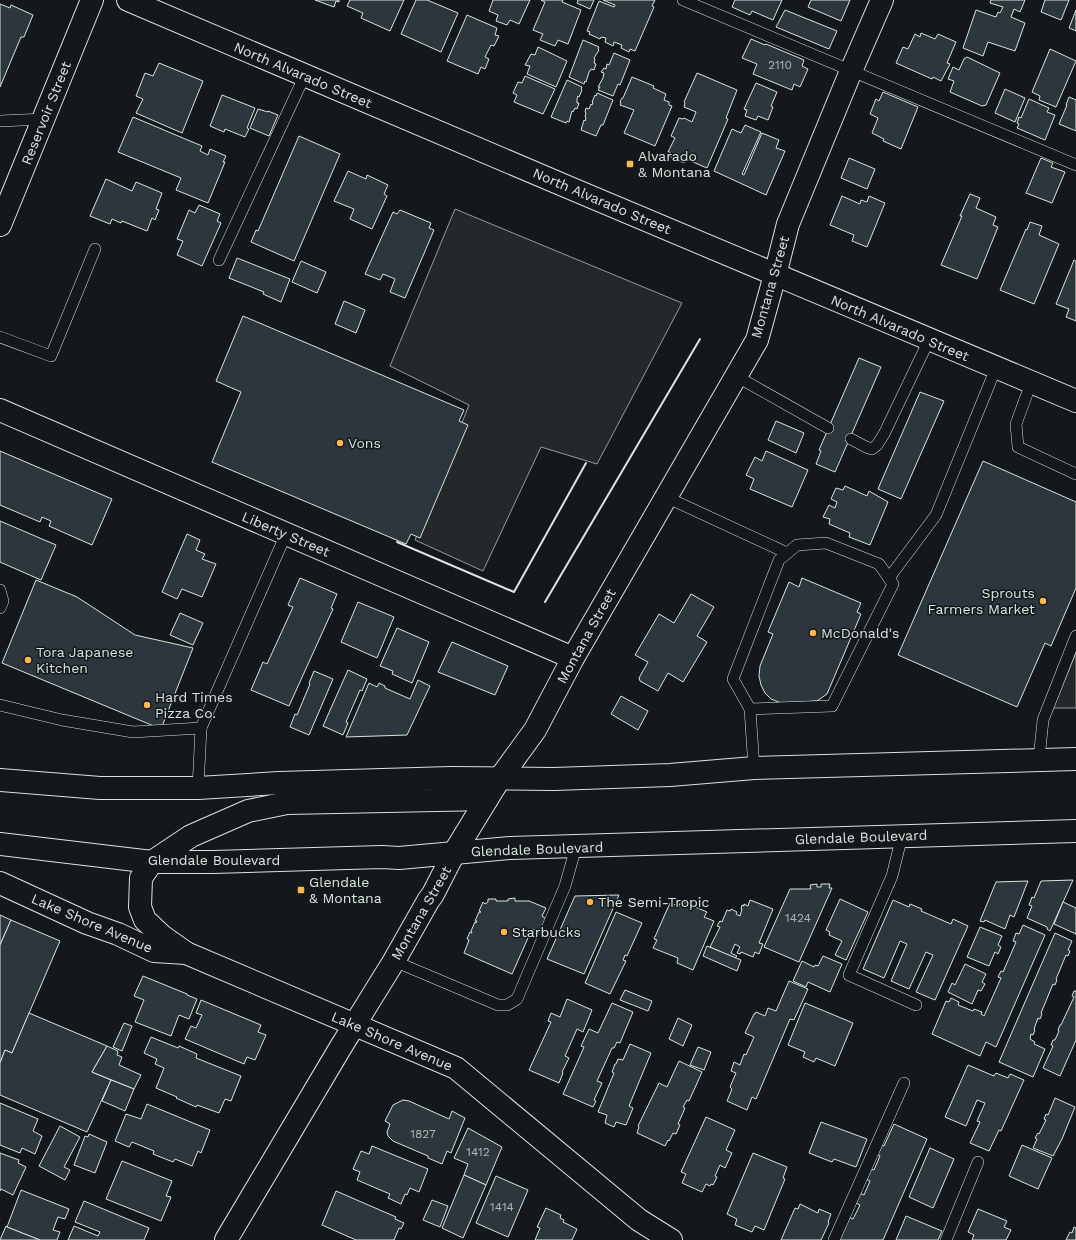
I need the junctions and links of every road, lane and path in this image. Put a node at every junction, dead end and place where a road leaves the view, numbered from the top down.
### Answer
1 (92, 0) edge
2 (128, 0) edge
3 (683, 0) edge
4 (882, 0) edge
5 (851, 71) junction
6 (305, 75) junction
7 (44, 118) junction
8 (0, 121) edge
9 (1076, 165) edge
10 (0, 225) edge
11 (95, 249) dead end
12 (220, 260) dead end
13 (776, 275) junction
14 (0, 337) edge
15 (929, 340) junction
16 (996, 368) junction
17 (736, 376) junction
18 (1031, 382) junction
19 (1076, 401) edge
20 (0, 410) edge
21 (828, 428) dead end
22 (851, 439) dead end
23 (1076, 474) edge
24 (666, 497) junction
25 (286, 534) junction
26 (787, 554) junction
27 (889, 578) junction
28 (0, 590) edge
29 (0, 608) edge
30 (1076, 636) edge
31 (572, 658) junction
32 (0, 705) edge
33 (750, 709) junction
34 (201, 728) junction
35 (1039, 759) junction
36 (1076, 759) edge
37 (754, 768) junction
38 (500, 778) junction
39 (0, 780) edge
40 (198, 788) junction
41 (487, 799) junction
42 (1076, 831) edge
43 (902, 836) junction
44 (0, 844) edge
45 (576, 847) junction
46 (454, 853) junction
47 (152, 862) junction
48 (0, 883) edge
49 (186, 953) junction
50 (394, 961) junction
51 (916, 1005) dead end
52 (354, 1025) junction
53 (904, 1083) dead end
54 (978, 1162) dead end
55 (226, 1240) edge
56 (671, 1240) edge
57 (834, 1240) edge
58 (946, 1240) edge

1 - 7 main road, Reservoir Street
2 - 6 main road, North Alvarado Street
3 - 5 lane
4 - 5 main road, Montana Street
5 - 9 lane
5 - 13 main road, Montana Street
6 - 12 lane
6 - 13 main road, North Alvarado Street
7 - 8 lane
7 - 10 main road, Reservoir Street
11 - 14 lane
13 - 15 main road, North Alvarado Street
13 - 17 main road, Montana Street
15 - 16 main road, North Alvarado Street
15 - 22 lane
16 - 18 main road, North Alvarado Street
16 - 27 lane
17 - 21 lane
17 - 24 main road, Montana Street
18 - 19 main road, North Alvarado Street
18 - 23 lane
20 - 25 main road, Liberty Street
24 - 26 lane
24 - 31 main road, Montana Street
25 - 31 main road, Liberty Street
25 - 34 lane
26 - 27 lane
26 - 33 lane
27 - 33 lane
28 - 29 lane
30 - 35 lane
31 - 38 main road, Montana Street
32 - 34 lane
33 - 37 lane
34 - 40 lane
35 - 36 main road
35 - 37 main road
37 - 38 main road
38 - 40 main road
38 - 41 main road, Montana Street
39 - 40 main road
41 - 46 main road, Montana Street
41 - 47 main road
42 - 43 main road, Glendale Boulevard
43 - 45 main road, Glendale Boulevard
43 - 51 lane
44 - 47 main road, Glendale Boulevard
45 - 46 main road, Glendale Boulevard
45 - 50 lane
46 - 47 main road, Glendale Boulevard
46 - 50 main road, Montana Street
47 - 49 main road, Lake Shore Avenue
48 - 49 main road, Lake Shore Avenue
49 - 52 main road, Lake Shore Avenue
50 - 52 main road, Montana Street
52 - 55 main road, Montana Street
52 - 56 main road, Lake Shore Avenue
53 - 57 lane
54 - 58 lane

